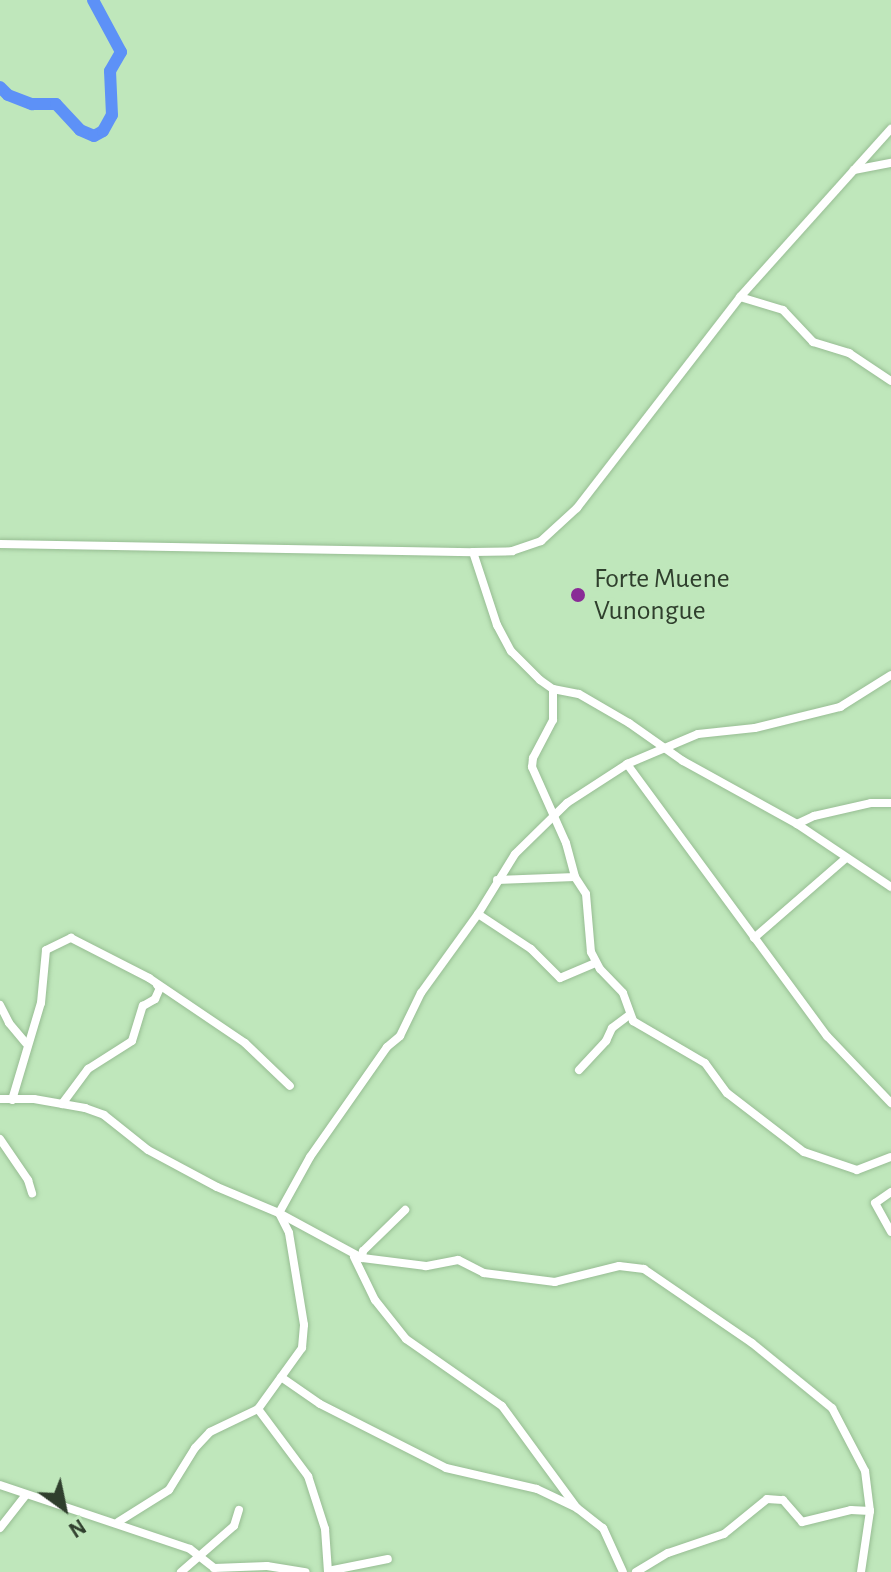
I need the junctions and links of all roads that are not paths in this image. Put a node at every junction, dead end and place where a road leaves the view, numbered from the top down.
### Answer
1 (891, 129) edge
2 (891, 163) edge
3 (853, 170) junction
4 (740, 297) junction
5 (891, 381) edge
6 (0, 544) edge
7 (473, 552) junction
8 (891, 675) edge
9 (553, 689) junction
10 (668, 749) junction
11 (627, 764) junction
12 (891, 803) edge
13 (554, 815) junction
14 (797, 824) junction
15 (846, 858) junction
16 (575, 877) junction
17 (497, 880) junction
18 (891, 887) edge
19 (478, 914) junction
20 (754, 938) junction
21 (596, 963) junction
22 (157, 985) junction
23 (0, 1005) edge
24 (629, 1015) junction
25 (26, 1043) junction
26 (579, 1070) dead end
27 (290, 1086) dead end
28 (4, 1101) edge
29 (891, 1103) edge
30 (62, 1104) junction
31 (0, 1139) edge
32 (891, 1157) edge
33 (891, 1192) edge
34 (32, 1193) dead end
35 (405, 1210) dead end
36 (279, 1213) junction
37 (891, 1232) edge
38 (358, 1258) junction
39 (281, 1377) junction
40 (258, 1409) junction
41 (0, 1485) edge
42 (25, 1496) junction
43 (577, 1508) junction
44 (239, 1510) dead end
45 (870, 1511) junction
46 (118, 1522) junction
47 (0, 1528) edge
48 (198, 1554) junction
49 (388, 1559) dead end
50 (181, 1572) edge
51 (306, 1572) edge
52 (328, 1572) edge
53 (623, 1572) edge
54 (636, 1572) edge
55 (861, 1572) edge

1 - 3 street
2 - 3 street
3 - 4 street
4 - 5 street
4 - 7 street
6 - 7 street
7 - 9 street
8 - 10 street
9 - 10 street
9 - 13 street
10 - 11 street
10 - 14 street
11 - 13 street
11 - 20 street
12 - 14 street
13 - 16 street
13 - 17 street
14 - 15 street
15 - 18 street
15 - 20 street
16 - 17 street
16 - 21 street
17 - 19 street
19 - 21 street
19 - 36 street
20 - 29 street
21 - 24 street
22 - 25 street
22 - 27 street
22 - 30 street
23 - 25 street
24 - 26 street
24 - 32 street
25 - 28 street
28 - 30 street
30 - 36 street
31 - 34 street
33 - 37 street
35 - 38 street
36 - 38 street
36 - 39 street
38 - 43 street
38 - 45 street
39 - 40 street
39 - 43 street
40 - 46 street
40 - 52 street
41 - 42 street
42 - 46 street
42 - 47 street
43 - 53 street
44 - 48 street
45 - 54 street
45 - 55 street
46 - 48 street
48 - 50 street
48 - 51 street
49 - 52 street

